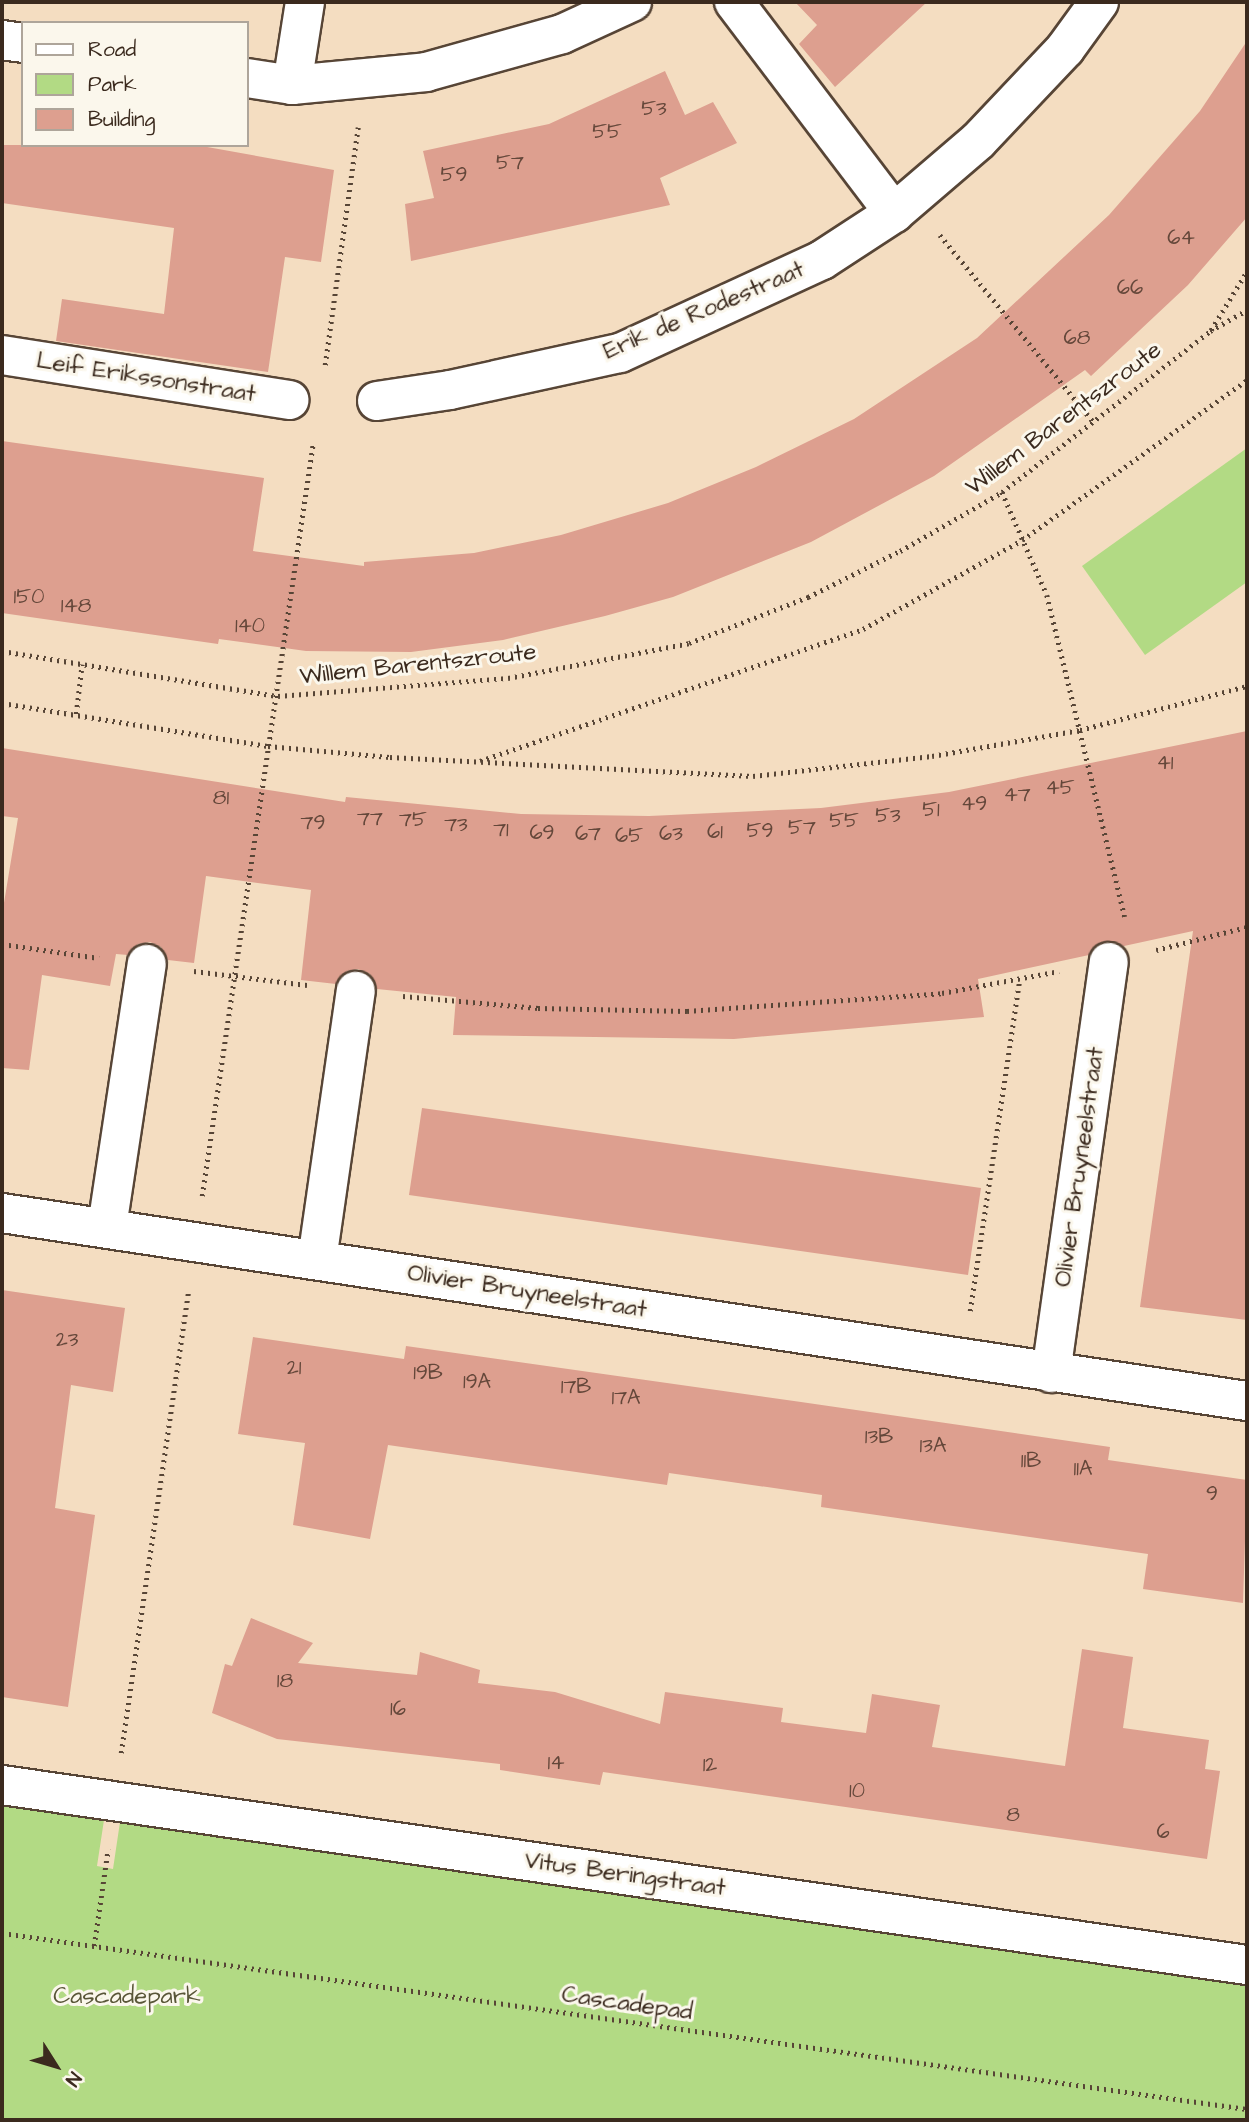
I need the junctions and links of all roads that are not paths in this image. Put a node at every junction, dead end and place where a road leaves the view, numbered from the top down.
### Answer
1 (304, 2) edge
2 (632, 2) edge
3 (734, 2) edge
4 (1099, 2) edge
5 (2, 40) edge
6 (21, 43) edge
7 (248, 78) edge
8 (292, 86) junction
9 (903, 206) junction
10 (2, 355) edge
11 (290, 400) dead end
12 (377, 401) dead end
13 (1122, 958) road end
14 (147, 964) road end
15 (356, 991) road end
16 (2, 1213) edge
17 (107, 1227) junction
18 (317, 1260) junction
19 (1051, 1373) junction
20 (1247, 1401) edge
21 (2, 1784) edge
22 (1247, 1965) edge

1 - 8 street
2 - 8 street
3 - 9 street
4 - 9 street, Erik de Rodestraat
5 - 6 street
7 - 8 street
9 - 12 street, Erik de Rodestraat
10 - 11 street, Leif Erikssonstraat
13 - 19 street, Olivier Bruyneelstraat
14 - 17 street
15 - 18 street
16 - 17 street, Olivier Bruyneelstraat
17 - 18 street, Olivier Bruyneelstraat
18 - 19 street, Olivier Bruyneelstraat
19 - 20 street, Olivier Bruyneelstraat
21 - 22 street, Vitus Beringstraat

